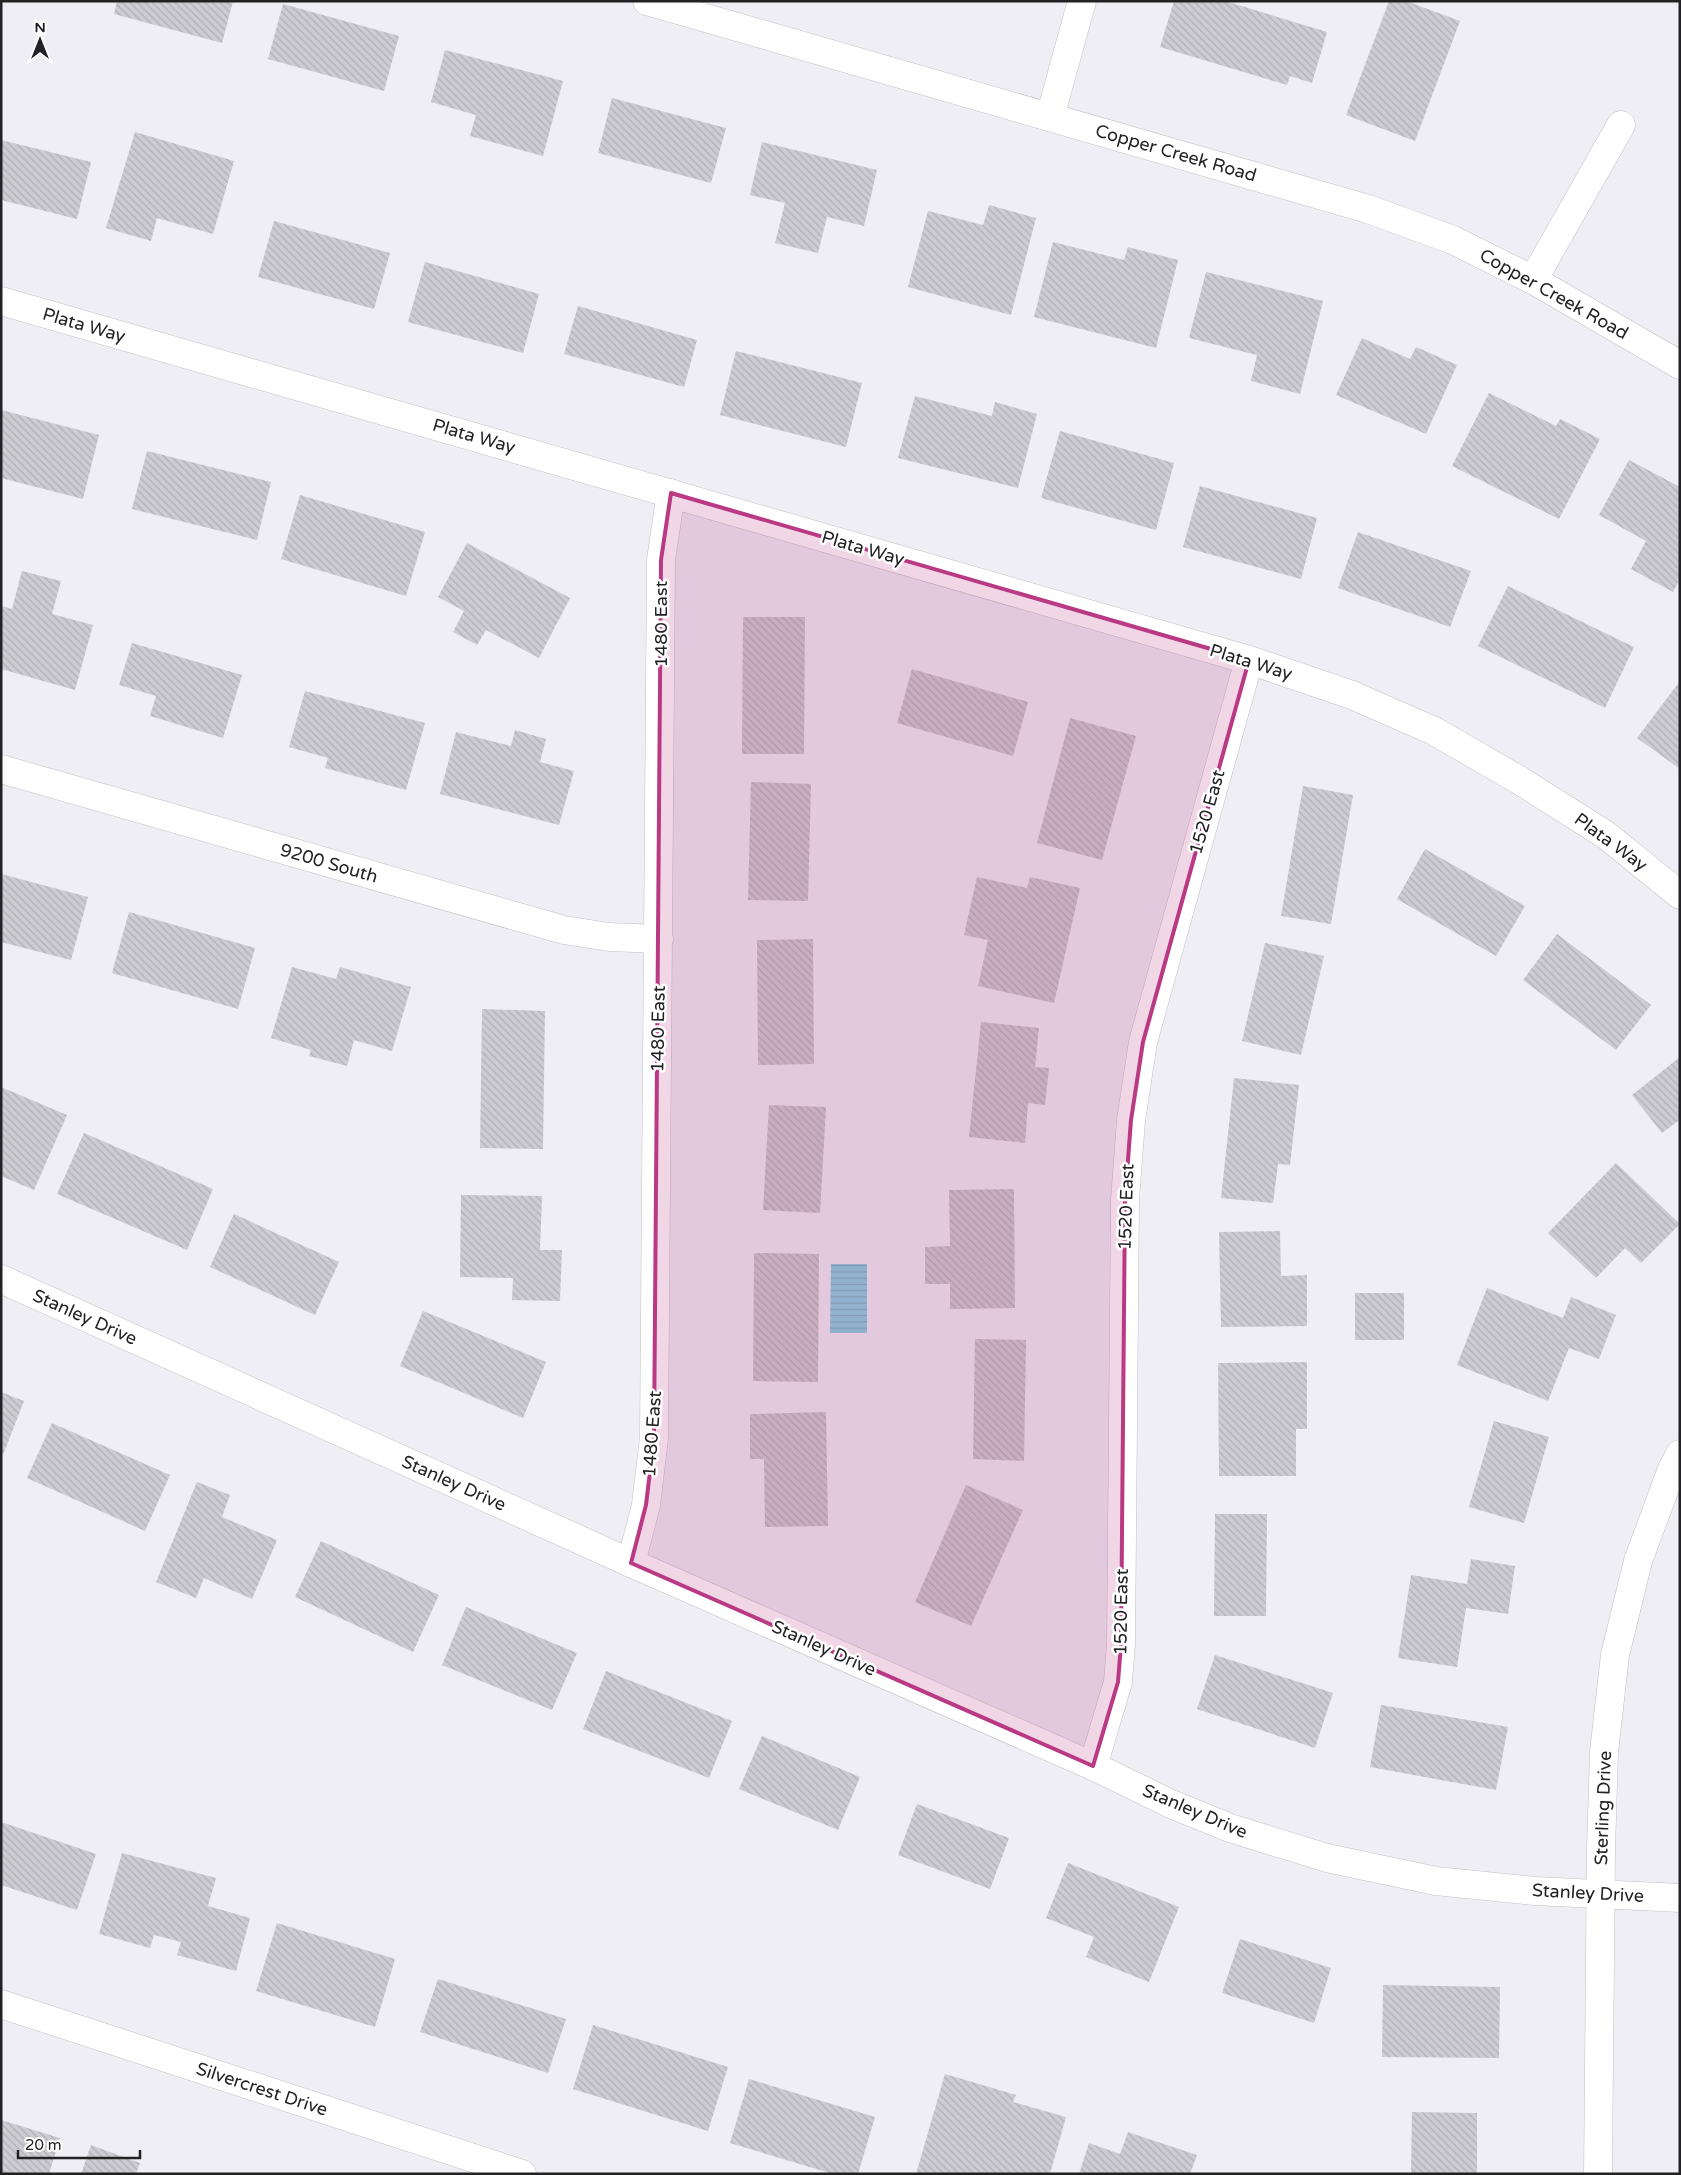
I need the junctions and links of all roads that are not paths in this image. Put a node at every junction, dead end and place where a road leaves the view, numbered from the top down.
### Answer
1 (648, 1) edge
2 (1082, 1) edge
3 (1050, 117) junction
4 (1621, 126) dead end
5 (1533, 280) junction
6 (1, 301) edge
7 (1680, 365) edge
8 (671, 493) junction
9 (1249, 660) junction
10 (1, 769) edge
11 (1680, 894) edge
12 (659, 939) junction
13 (1, 1279) edge
14 (1680, 1454) edge
15 (630, 1563) junction
16 (1093, 1766) junction
17 (1600, 1895) junction
18 (1680, 1898) edge
19 (1, 2004) edge
20 (522, 2174) edge
21 (1598, 2174) edge

1 - 3 street, Copper Creek Road
2 - 3 street
3 - 5 street, Copper Creek Road
4 - 5 street
5 - 7 street, Copper Creek Road
6 - 8 street, Plata Way
8 - 9 street, Plata Way
8 - 12 street, 1480 East
9 - 11 street, Plata Way
9 - 16 street, 1520 East
10 - 12 street, 9200 South
12 - 15 street, 1480 East
13 - 15 street, Stanley Drive
14 - 17 street, Sterling Drive
15 - 16 street, Stanley Drive
16 - 17 street, Stanley Drive
17 - 18 street, Stanley Drive
17 - 21 street, Sterling Drive
19 - 20 street, Silvercrest Drive

